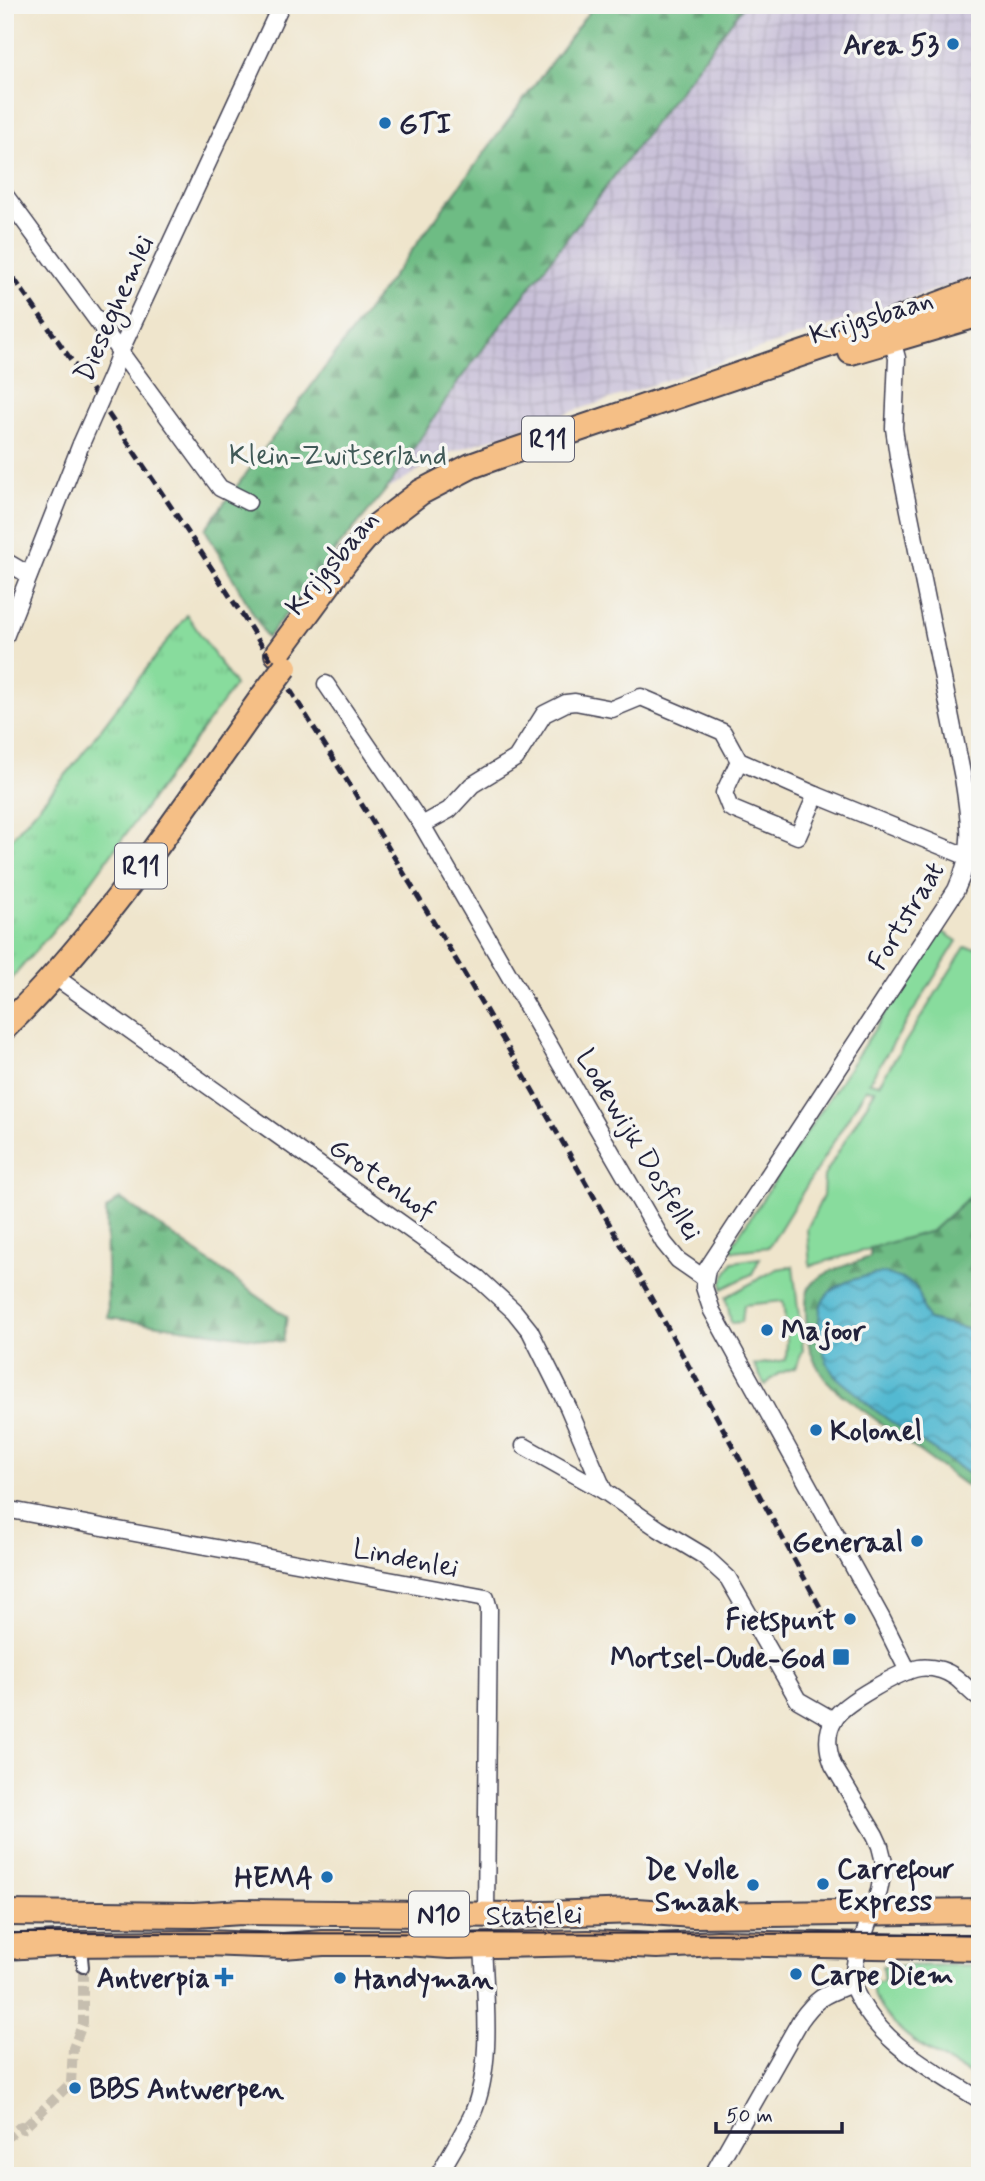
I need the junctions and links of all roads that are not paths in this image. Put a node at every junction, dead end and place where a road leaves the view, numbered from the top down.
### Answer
1 (281, 5) edge
2 (5, 195) edge
3 (980, 289) edge
4 (980, 314) edge
5 (890, 333) junction
6 (120, 352) junction
7 (248, 502) dead end
8 (5, 561) edge
9 (29, 575) junction
10 (5, 637) edge
11 (326, 684) dead end
12 (260, 689) junction
13 (739, 761) junction
14 (816, 795) junction
15 (422, 825) junction
16 (968, 857) junction
17 (54, 976) junction
18 (5, 1005) edge
19 (5, 1027) edge
20 (704, 1278) junction
21 (524, 1446) dead end
22 (604, 1491) junction
23 (5, 1509) edge
24 (908, 1671) junction
25 (980, 1699) edge
26 (833, 1720) junction
27 (980, 1911) edge
28 (872, 1912) junction
29 (5, 1913) edge
30 (486, 1914) junction
31 (483, 1944) junction
32 (5, 1947) edge
33 (860, 1947) junction
34 (980, 1948) edge
35 (852, 1984) junction
36 (980, 2101) edge
37 (438, 2176) edge
38 (712, 2176) edge

1 - 6 street, Dieseghemlei
2 - 6 street
3 - 5 main road, Krijgsbaan / R11
4 - 5 main road, Krijgsbaan / R11
5 - 12 main road, Krijgsbaan / R11
5 - 16 street, Fortstraat
6 - 7 street
6 - 9 street, Dieseghemlei, bridge
8 - 9 street
9 - 10 street, Dieseghemlei
11 - 15 street, Lodewijk Dosfellei
12 - 17 main road, Krijgsbaan / R11
12 - 18 main road, Krijgsbaan / R11
13 - 14 street
13 - 14 street
13 - 15 street
14 - 16 street
15 - 20 street, Lodewijk Dosfellei
16 - 20 street, Fortstraat
17 - 19 main road, Krijgsbaan / R11
17 - 22 street, Grotenhof
20 - 24 street, Lodewijk Dosfellei
21 - 22 street
22 - 26 street
23 - 30 street, Lindenlei
24 - 25 street
24 - 26 street
26 - 28 street
27 - 28 main road, Statielei / N10
28 - 30 main road, Statielei / N10
28 - 33 street
29 - 30 main road, Statielei / N10
31 - 32 main road, Statielei / N10
31 - 33 main road, Statielei / N10
31 - 37 street
33 - 34 main road, Statielei / N10
33 - 35 street
35 - 36 street
35 - 38 street

